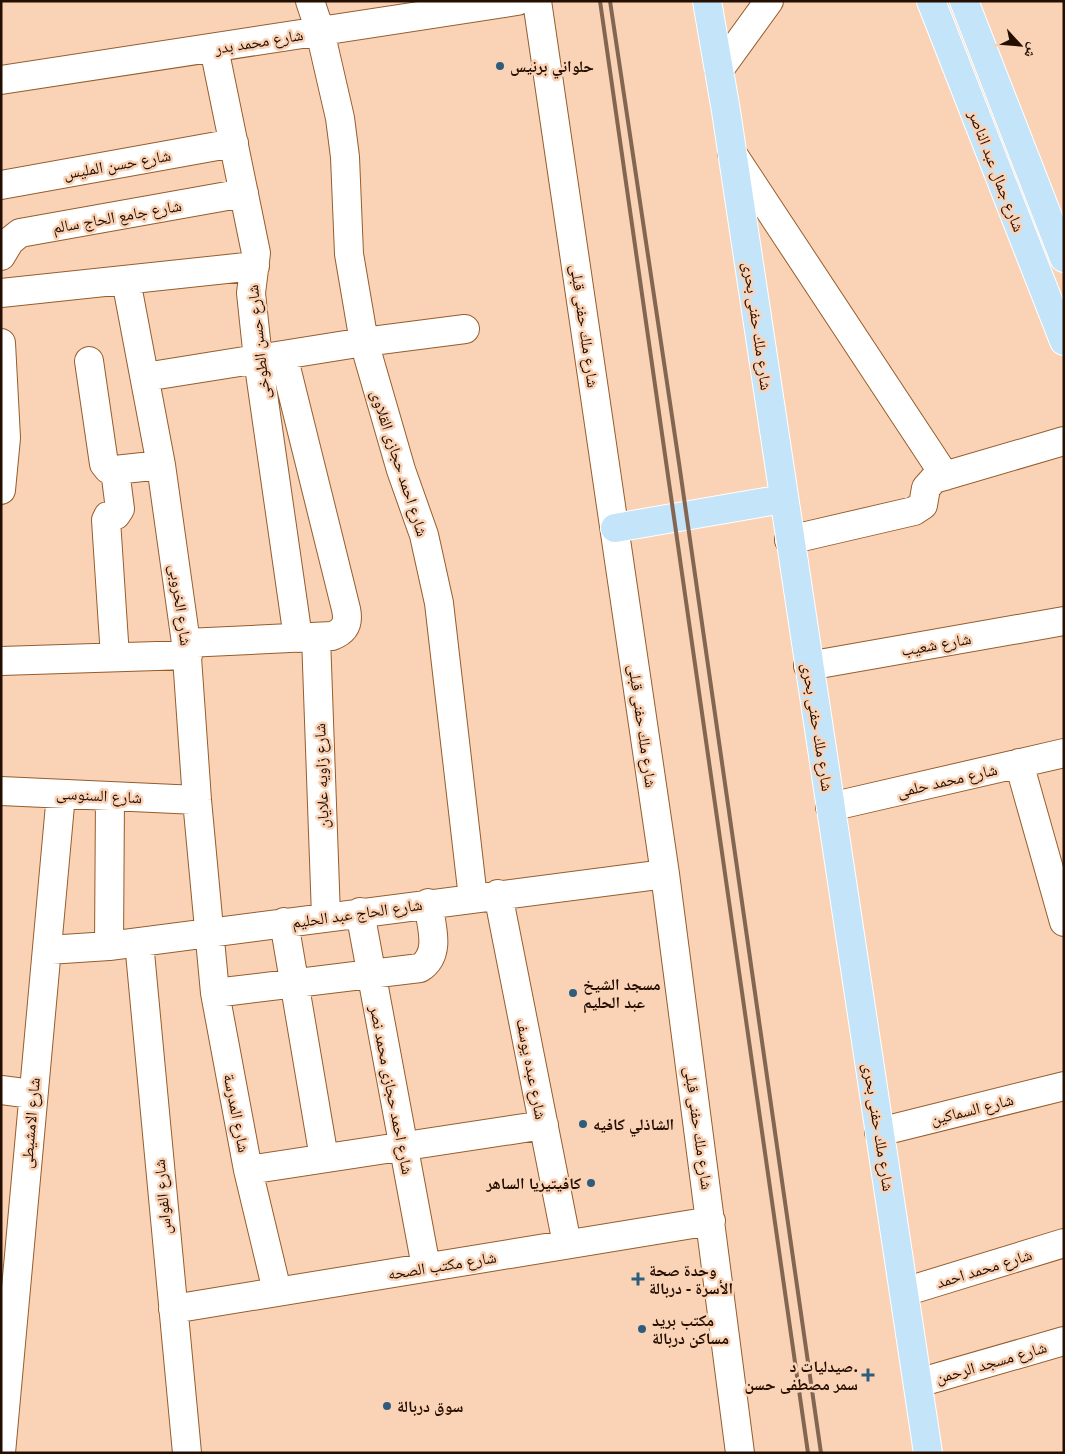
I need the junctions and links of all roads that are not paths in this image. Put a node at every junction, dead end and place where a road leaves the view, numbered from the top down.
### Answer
1 (310, 1) edge
2 (517, 1) edge
3 (537, 1) edge
4 (707, 1) edge
5 (769, 1) edge
6 (931, 1) edge
7 (964, 1) edge
8 (320, 31) junction
9 (214, 48) junction
10 (720, 70) junction
11 (1, 80) edge
12 (234, 143) junction
13 (732, 152) junction
14 (1, 185) edge
15 (244, 193) junction
16 (1, 256) edge
17 (1064, 258) edge
18 (255, 266) junction
19 (126, 280) junction
20 (1, 293) edge
21 (465, 329) dead end
22 (1064, 341) edge
23 (364, 342) junction
24 (1, 343) edge
25 (270, 357) junction
26 (89, 361) dead end
27 (2, 371) edge
28 (145, 377) junction
29 (1064, 441) edge
30 (161, 465) junction
31 (115, 470) junction
32 (945, 476) junction
33 (1, 490) edge
34 (783, 499) junction
35 (614, 528) junction
36 (789, 540) junction
37 (1064, 621) edge
38 (307, 637) junction
39 (187, 649) junction
40 (115, 657) junction
41 (1, 661) edge
42 (808, 666) junction
43 (1064, 753) edge
44 (1018, 763) junction
45 (1, 791) edge
46 (61, 794) junction
47 (110, 796) junction
48 (197, 800) junction
49 (830, 807) junction
50 (1056, 866) edge
51 (665, 874) junction
52 (485, 896) junction
53 (428, 903) junction
54 (360, 912) junction
55 (326, 916) junction
56 (284, 922) junction
57 (1064, 922) edge
58 (208, 932) junction
59 (139, 942) junction
60 (109, 946) junction
61 (48, 950) junction
62 (370, 974) junction
63 (294, 983) junction
64 (215, 993) junction
65 (1064, 1086) edge
66 (1, 1090) edge
67 (32, 1094) junction
68 (544, 1125) junction
69 (880, 1132) junction
70 (403, 1146) junction
71 (324, 1158) junction
72 (248, 1170) junction
73 (711, 1221) junction
74 (1064, 1243) edge
75 (567, 1244) junction
76 (426, 1267) junction
77 (277, 1291) junction
78 (904, 1292) junction
79 (173, 1309) junction
80 (1064, 1341) edge
81 (918, 1383) junction
82 (1, 1453) edge
83 (187, 1453) edge
84 (740, 1453) edge
85 (928, 1453) edge

1 - 8 street, شارع احمد حجازى القلاوى
2 - 8 street, شارع محمد بدر
3 - 35 street, شارع ملك حفنى قبلى
4 - 10 main road, شارع ملك حفنى بحرى
5 - 10 street
6 - 22 main road, شارع جمال عبد الناصر
7 - 17 main road, شارع جمال عبد الناصر
8 - 9 street, شارع محمد بدر
8 - 23 street, شارع احمد حجازى القلاوى
9 - 11 street, شارع محمد بدر
9 - 12 street, شارع حسن الطوخى
10 - 13 main road, شارع ملك حفنى بحرى
12 - 14 street, شارع حسن المليس
12 - 15 street, شارع حسن الطوخى
13 - 32 street
13 - 34 main road, شارع ملك حفنى بحرى
15 - 16 street, شارع جامع الحاج سالم
15 - 18 street, شارع حسن الطوخى
18 - 19 street
18 - 25 street, شارع حسن الطوخى
19 - 20 street
19 - 28 street, شارع الخروبى
21 - 23 street
23 - 25 street
23 - 52 street, شارع احمد حجازى القلاوى
24 - 27 street
25 - 28 street
25 - 38 street, شارع حسن الطوخى
25 - 38 street
26 - 31 street
27 - 33 street
28 - 30 street, شارع الخروبى
29 - 32 street
30 - 31 street
30 - 39 street, شارع الخروبى
31 - 40 street
32 - 36 street
34 - 35 main road
34 - 36 main road, شارع ملك حفنى بحرى
35 - 51 street, شارع ملك حفنى قبلى
36 - 42 main road, شارع ملك حفنى بحرى
37 - 42 street, شارع شعيب
38 - 39 street
38 - 55 street, شارع زاويه علايان
39 - 40 street
39 - 48 street, شارع الخروبى
40 - 41 street
42 - 49 main road, شارع ملك حفنى بحرى
43 - 44 street, شارع محمد حلمى
44 - 49 street, شارع محمد حلمى
44 - 50 street
45 - 46 street, شارع السنوسى
46 - 47 street, شارع السنوسى
46 - 61 street, شارع الامشيطى
47 - 48 street, شارع السنوسى
47 - 60 street
48 - 58 street, شارع الخروبى
49 - 69 main road, شارع ملك حفنى بحرى
50 - 57 street
51 - 52 street, شارع الحاج عبد الحليم
51 - 73 street, شارع ملك حفنى قبلى
52 - 53 street, شارع الحاج عبد الحليم
52 - 68 street, شارع عبده يوسف
53 - 54 street, شارع الحاج عبد الحليم
53 - 62 street
54 - 55 street, شارع الحاج عبد الحليم
54 - 62 street, شارع احمد حجازى محمد نصر
55 - 56 street, شارع الحاج عبد الحليم
56 - 58 street, شارع الحاج عبد الحليم
56 - 63 street
58 - 59 street, شارع الحاج عبد الحليم
58 - 64 street, شارع المدرسة
59 - 60 street, شارع الحاج عبد الحليم
59 - 79 street, شارع الفواس
60 - 61 street, شارع الحاج عبد الحليم
61 - 67 street, شارع الامشيطى
62 - 63 street
62 - 70 street, شارع احمد حجازى محمد نصر
63 - 64 street
63 - 71 street
64 - 72 street, شارع المدرسة
65 - 69 street, شارع السماكين
66 - 67 street
67 - 82 street, شارع الامشيطى
68 - 70 street
68 - 75 street, شارع عبده يوسف
69 - 78 main road, شارع ملك حفنى بحرى
70 - 71 street
70 - 76 street, شارع احمد حجازى محمد نصر
71 - 72 street
72 - 77 street, شارع المدرسة
73 - 75 street, شارع مكتب الصحه
73 - 84 street, شارع ملك حفنى قبلى
74 - 78 street, شارع محمد احمد
75 - 76 street, شارع مكتب الصحه
76 - 77 street, شارع مكتب الصحه
77 - 79 street, شارع مكتب الصحه
78 - 81 main road, شارع ملك حفنى بحرى
79 - 83 street, شارع الفواس
80 - 81 street, شارع مسجد الرحمن
81 - 85 main road, شارع ملك حفنى بحرى

